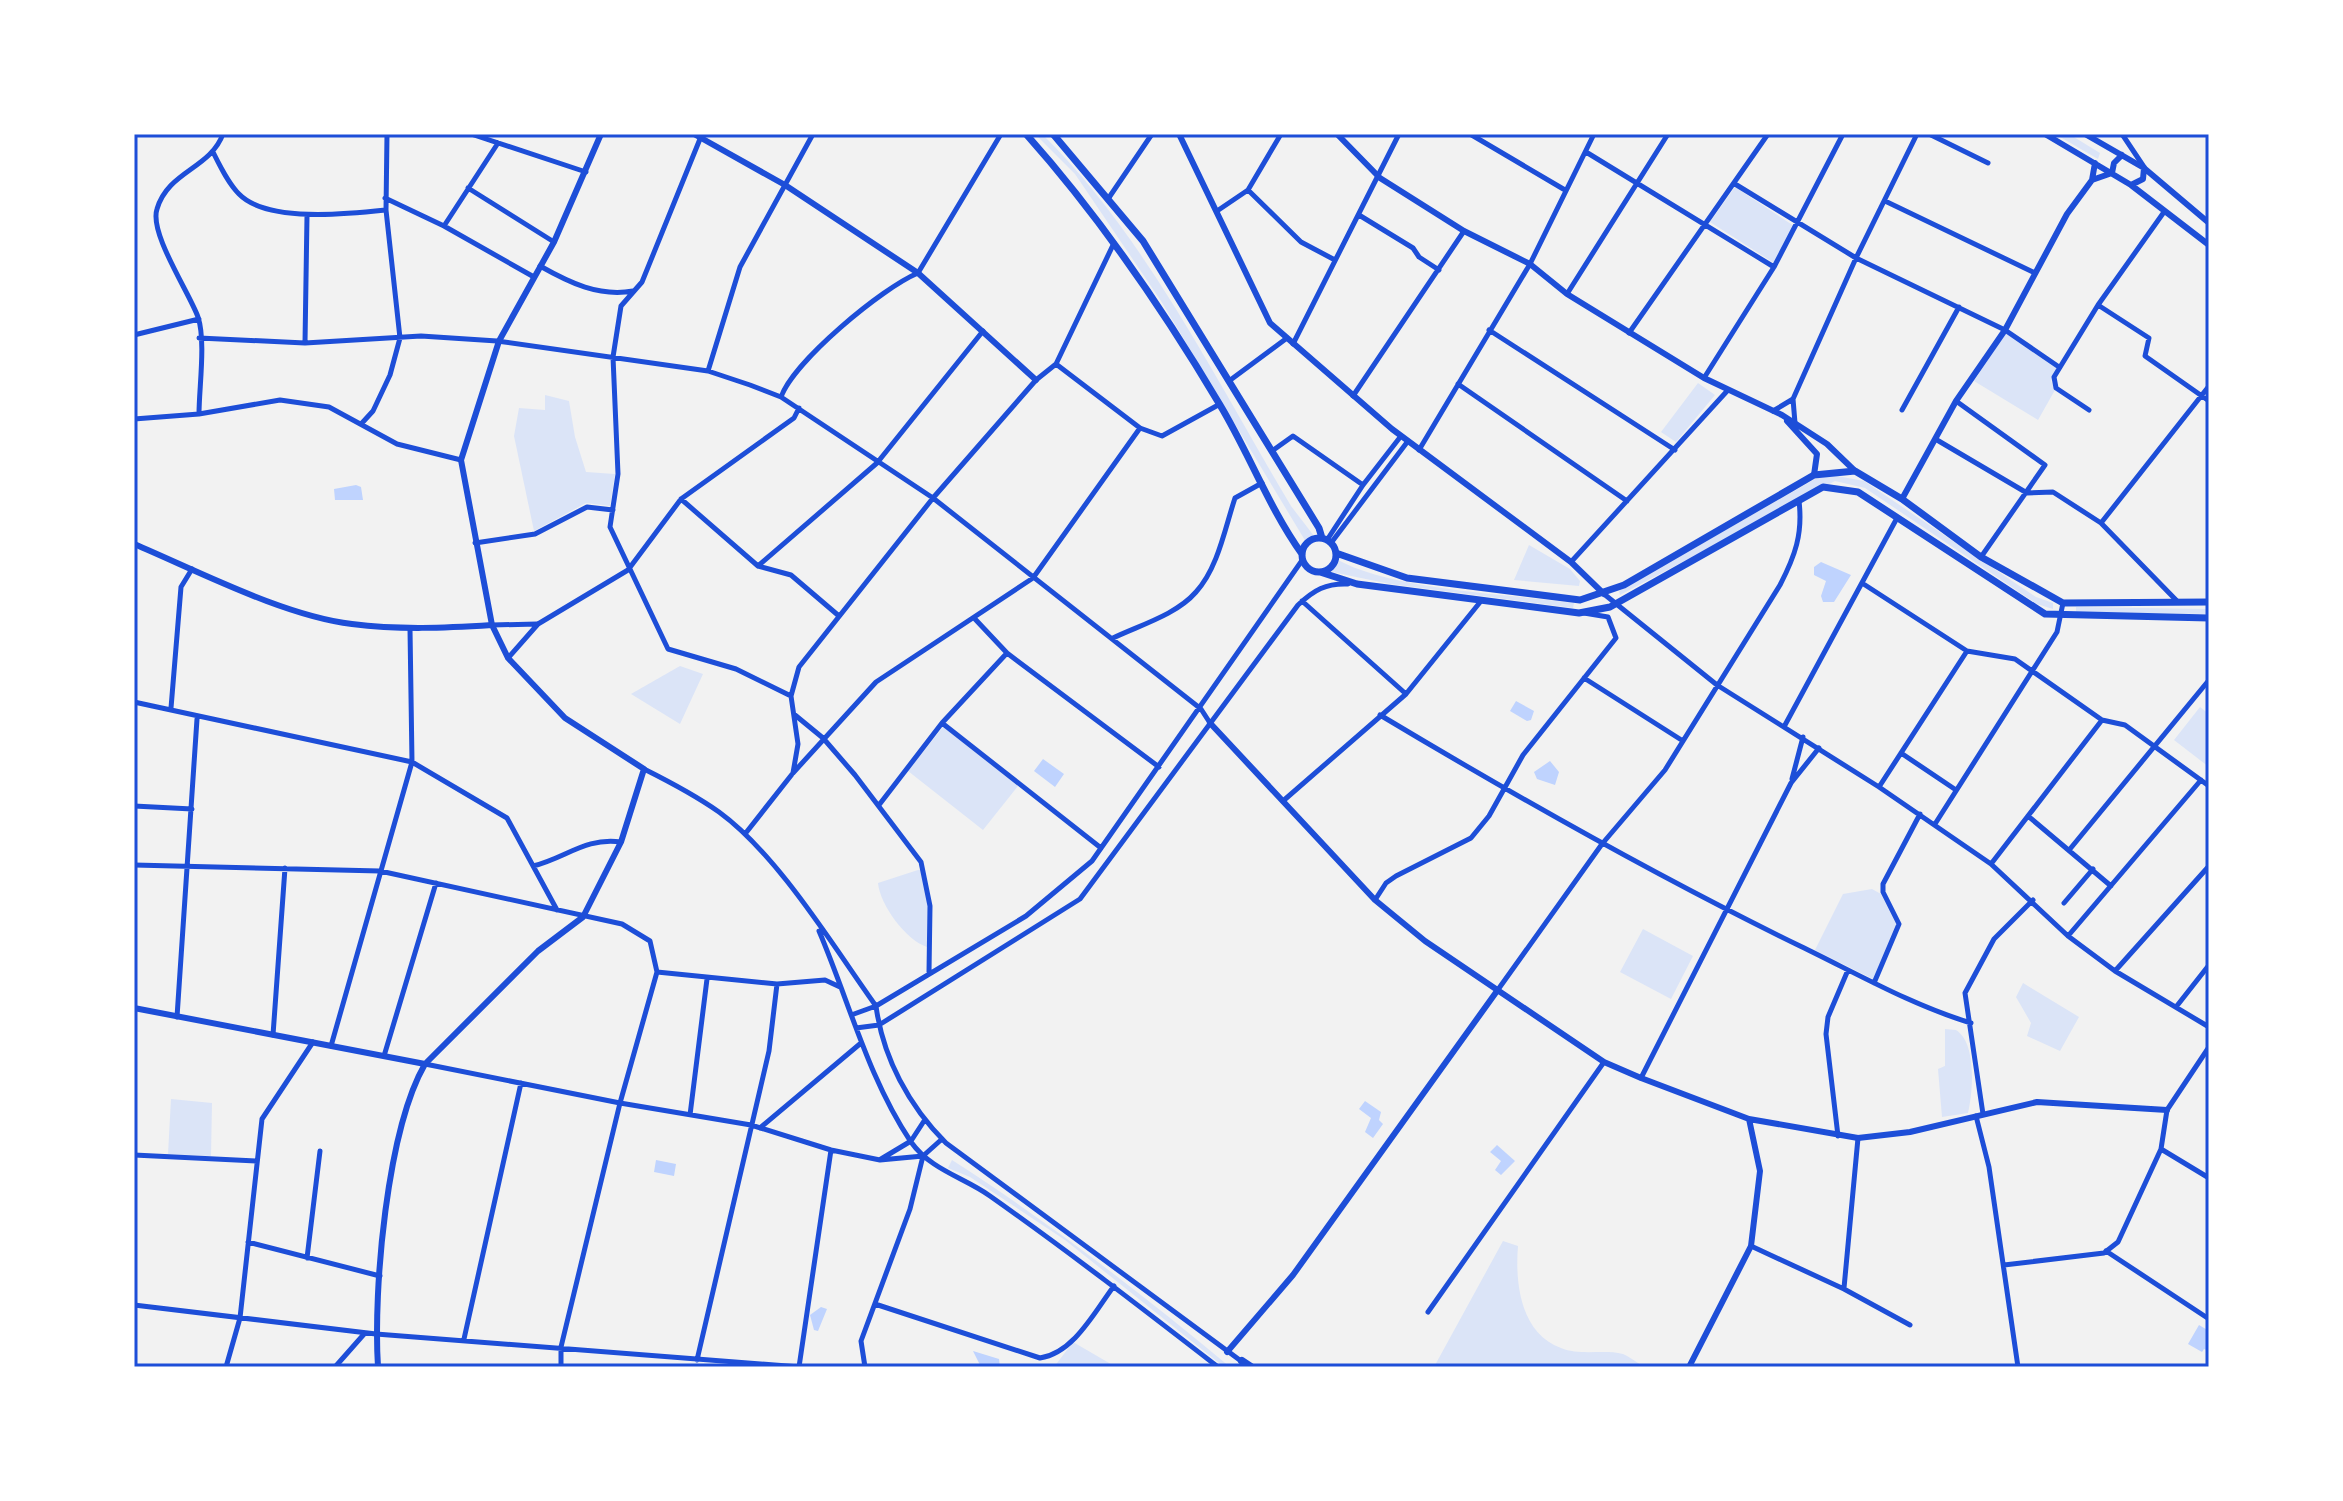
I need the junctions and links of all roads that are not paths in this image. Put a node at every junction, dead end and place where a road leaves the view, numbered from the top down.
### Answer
1 (223, 134) edge
2 (387, 134) edge
3 (471, 134) edge
4 (601, 134) edge
5 (813, 134) edge
6 (1001, 134) edge
7 (1026, 134) edge
8 (1053, 134) edge
9 (1152, 134) edge
10 (1179, 134) edge
11 (1281, 134) edge
12 (1337, 134) edge
13 (1399, 134) edge
14 (1470, 134) edge
15 (1594, 134) edge
16 (1668, 134) edge
17 (1768, 134) edge
18 (1843, 134) edge
19 (1917, 134) edge
20 (1929, 134) edge
21 (2045, 134) edge
22 (2085, 134) edge
23 (2122, 134) edge
24 (699, 135) edge
25 (498, 143) junction
26 (213, 152) junction
27 (1586, 152) junction
28 (2122, 155) junction
29 (1988, 163) dead end
30 (2095, 163) junction
31 (2144, 168) junction
32 (587, 172) junction
33 (2112, 173) junction
34 (1380, 178) junction
35 (2092, 180) junction
36 (1638, 183) junction
37 (1735, 184) junction
38 (785, 185) junction
39 (2131, 185) junction
40 (468, 188) junction
41 (1248, 190) junction
42 (1565, 190) junction
43 (385, 198) junction
44 (1108, 199) junction
45 (1885, 200) junction
46 (386, 210) junction
47 (1217, 211) junction
48 (2164, 212) junction
49 (1359, 215) junction
50 (307, 216) junction
51 (1706, 223) junction
52 (2209, 223) edge
53 (1797, 225) junction
54 (444, 226) junction
55 (1464, 231) junction
56 (554, 242) junction
57 (1114, 242) junction
58 (2209, 245) edge
59 (1856, 258) junction
60 (1335, 260) junction
61 (1530, 264) junction
62 (540, 266) junction
63 (1774, 267) junction
64 (1439, 270) junction
65 (918, 273) junction
66 (2035, 273) junction
67 (534, 277) junction
68 (634, 291) junction
69 (1567, 294) junction
70 (2098, 305) junction
71 (1959, 307) junction
72 (199, 319) junction
73 (984, 330) junction
74 (1489, 330) junction
75 (2005, 330) junction
76 (1629, 333) junction
77 (134, 335) edge
78 (199, 338) junction
79 (400, 338) junction
80 (499, 341) junction
81 (1290, 341) junction
82 (305, 343) junction
83 (613, 357) junction
84 (1056, 364) junction
85 (2059, 367) junction
86 (708, 371) junction
87 (1704, 378) junction
88 (1036, 380) junction
89 (1229, 381) junction
90 (1458, 384) junction
91 (2209, 386) edge
92 (1728, 390) junction
93 (1353, 396) junction
94 (2202, 396) junction
95 (781, 397) junction
96 (1793, 399) junction
97 (1956, 401) junction
98 (2209, 401) edge
99 (1220, 404) junction
100 (799, 408) junction
101 (1902, 410) dead end
102 (2089, 410) dead end
103 (1772, 411) junction
104 (199, 414) junction
105 (1782, 415) junction
106 (134, 419) edge
107 (362, 423) junction
108 (1795, 424) junction
109 (1140, 428) junction
110 (1401, 436) junction
111 (1937, 440) junction
112 (1408, 441) junction
113 (1419, 450) junction
114 (1675, 450) junction
115 (1272, 451) junction
116 (461, 460) junction
117 (877, 463) junction
118 (1855, 471) junction
119 (1814, 475) junction
120 (1263, 483) junction
121 (1363, 485) junction
122 (2027, 493) junction
123 (933, 498) junction
124 (681, 499) junction
125 (1902, 499) junction
126 (1627, 501) junction
127 (1799, 501) junction
128 (613, 510) junction
129 (1897, 518) junction
130 (2101, 523) junction
131 (1327, 541) junction
132 (475, 543) junction
133 (134, 544) edge
134 (1336, 553) junction
135 (1302, 557) junction
136 (1981, 557) junction
137 (1571, 562) junction
138 (758, 566) junction
139 (192, 568) junction
140 (628, 570) junction
141 (1320, 572) junction
142 (1033, 578) junction
143 (1862, 583) junction
144 (1357, 584) junction
145 (1604, 594) junction
146 (1482, 600) junction
147 (1302, 601) junction
148 (2177, 601) junction
149 (2209, 602) edge
150 (2063, 603) junction
151 (1614, 605) junction
152 (1579, 613) junction
153 (839, 616) junction
154 (2062, 616) junction
155 (2209, 618) edge
156 (975, 619) junction
157 (538, 624) junction
158 (492, 625) junction
159 (410, 629) junction
160 (1113, 638) junction
161 (1967, 651) junction
162 (1007, 653) junction
163 (508, 658) junction
164 (2032, 670) junction
165 (1584, 678) junction
166 (2209, 680) edge
167 (1717, 685) junction
168 (1406, 694) junction
169 (791, 696) junction
170 (134, 702) edge
171 (171, 708) junction
172 (1201, 709) junction
173 (795, 715) junction
174 (1380, 715) junction
175 (197, 719) junction
176 (2102, 720) junction
177 (942, 723) junction
178 (1210, 723) junction
179 (1785, 725) junction
180 (1803, 737) junction
181 (823, 738) junction
182 (1683, 741) junction
183 (2156, 747) junction
184 (1819, 748) junction
185 (1901, 753) junction
186 (412, 762) junction
187 (1159, 767) junction
188 (644, 769) junction
189 (793, 773) junction
190 (2201, 780) junction
191 (1791, 783) junction
192 (2209, 786) edge
193 (1879, 787) junction
194 (1502, 788) junction
195 (1956, 790) junction
196 (1283, 801) junction
197 (879, 805) junction
198 (134, 806) edge
199 (192, 809) junction
200 (1920, 814) junction
201 (2028, 816) junction
202 (1935, 824) junction
203 (745, 834) junction
204 (621, 842) junction
205 (1602, 844) junction
206 (1101, 848) junction
207 (2070, 849) junction
208 (1991, 864) junction
209 (134, 865) edge
210 (533, 866) junction
211 (2209, 866) edge
212 (189, 868) junction
213 (285, 868) junction
214 (2093, 869) junction
215 (380, 871) junction
216 (436, 883) junction
217 (2111, 886) junction
218 (1375, 900) junction
219 (2033, 900) junction
220 (2064, 903) dead end
221 (1726, 910) junction
222 (558, 911) junction
223 (583, 917) junction
224 (815, 923) junction
225 (2068, 936) junction
226 (2209, 965) edge
227 (1848, 970) junction
228 (2115, 971) junction
229 (657, 972) junction
230 (929, 973) junction
231 (707, 979) junction
232 (1874, 983) junction
233 (777, 984) junction
234 (841, 987) junction
235 (1497, 991) junction
236 (876, 1006) junction
237 (2176, 1007) junction
238 (134, 1008) edge
239 (854, 1014) junction
240 (177, 1017) junction
241 (1971, 1023) junction
242 (879, 1025) junction
243 (2209, 1027) edge
244 (856, 1028) junction
245 (273, 1035) junction
246 (313, 1042) junction
247 (861, 1043) junction
248 (331, 1046) junction
249 (2209, 1047) edge
250 (384, 1056) junction
251 (1604, 1062) junction
252 (425, 1064) junction
253 (1641, 1078) junction
254 (521, 1083) junction
255 (620, 1103) junction
256 (2167, 1110) junction
257 (690, 1115) junction
258 (1979, 1115) junction
259 (1749, 1119) junction
260 (924, 1121) junction
261 (751, 1125) junction
262 (760, 1128) junction
263 (1838, 1136) junction
264 (1858, 1138) junction
265 (942, 1139) junction
266 (911, 1141) junction
267 (2161, 1149) junction
268 (831, 1150) junction
269 (320, 1151) dead end
270 (134, 1155) edge
271 (923, 1156) junction
272 (880, 1160) junction
273 (257, 1161) junction
274 (2209, 1178) edge
275 (248, 1242) junction
276 (1751, 1246) junction
277 (2106, 1251) junction
278 (307, 1258) junction
279 (2004, 1265) junction
280 (380, 1276) junction
281 (1114, 1286) junction
282 (1844, 1289) junction
283 (875, 1304) junction
284 (134, 1305) edge
285 (1428, 1312) dead end
286 (240, 1318) junction
287 (2209, 1319) edge
288 (1910, 1325) dead end
289 (366, 1333) junction
290 (376, 1334) junction
291 (464, 1339) junction
292 (561, 1347) junction
293 (1227, 1352) junction
294 (697, 1360) junction
295 (1247, 1365) edge
296 (863, 1366) edge
297 (226, 1367) edge
298 (335, 1367) edge
299 (378, 1367) edge
300 (561, 1367) edge
301 (800, 1367) edge
302 (1218, 1367) edge
303 (1689, 1367) edge
304 (2018, 1367) edge

1 - 26 street
2 - 43 street
3 - 25 street
4 - 32 street
5 - 38 street
6 - 65 street
7 - 57 main road
8 - 44 main road
9 - 44 street
10 - 47 street
11 - 41 street
12 - 34 street
13 - 34 street
14 - 42 street
15 - 27 street
16 - 36 street
17 - 37 street
18 - 53 street
19 - 45 street
20 - 29 street
21 - 30 street
22 - 28 street
23 - 31 street
24 - 38 street
24 - 68 street
25 - 32 street
25 - 40 street
26 - 50 street
26 - 72 street
27 - 36 street
27 - 42 street
28 - 31 street
28 - 33 street
30 - 33 street
30 - 35 street
31 - 39 street
31 - 52 street
32 - 56 street
33 - 35 street
33 - 39 street
34 - 49 street
34 - 55 street
35 - 66 street
36 - 51 street
36 - 69 street
37 - 51 street
37 - 53 street
38 - 65 street
38 - 86 street
39 - 48 street
40 - 54 street
40 - 56 street
41 - 47 street
41 - 60 street
42 - 61 street
43 - 46 street
43 - 54 street
44 - 89 main road
45 - 59 street
45 - 66 street
46 - 50 street
46 - 79 street
47 - 81 street
48 - 58 street
48 - 70 street
49 - 60 street
49 - 64 street
50 - 82 street
51 - 63 street
51 - 76 street
53 - 59 street
53 - 63 street
54 - 67 street
55 - 61 street
55 - 64 street
56 - 62 street
57 - 84 street
57 - 99 main road
59 - 71 street
59 - 96 street
60 - 81 street
61 - 69 street
61 - 74 street
62 - 67 street
62 - 68 street
63 - 87 street
64 - 93 street
65 - 73 street
65 - 95 street
66 - 75 street
67 - 80 street
68 - 83 street
69 - 76 street
70 - 85 street
70 - 94 street
71 - 75 street
71 - 101 street
72 - 77 street
72 - 78 street
73 - 88 street
73 - 117 street
74 - 90 street
74 - 114 street
75 - 85 street
75 - 97 street
76 - 87 street
78 - 82 street
78 - 104 street
79 - 80 street
79 - 82 street
79 - 107 street
80 - 83 street
80 - 116 street
81 - 89 street
81 - 93 street
83 - 86 street
83 - 128 street
84 - 88 street
84 - 109 street
85 - 102 street
86 - 95 street
87 - 92 street
88 - 123 street
89 - 115 main road
90 - 113 street
90 - 126 street
91 - 94 street
92 - 103 street
92 - 114 street
93 - 110 street
94 - 98 street
94 - 130 street
95 - 100 street
96 - 103 street
96 - 108 street
97 - 111 street
97 - 122 street
99 - 109 street
99 - 120 main road
100 - 117 street
100 - 124 street
103 - 105 street
104 - 106 street
104 - 107 street
105 - 108 street
105 - 119 street
107 - 116 street
108 - 118 street
109 - 142 street
110 - 112 street
110 - 121 street
111 - 122 street
111 - 125 street
112 - 113 street
112 - 131 street
113 - 137 street
114 - 126 street
115 - 121 street
115 - 131 main road
116 - 132 street
117 - 123 street
117 - 138 street
118 - 119 main road
118 - 125 main road
119 - 145 main road
120 - 135 main road
120 - 160 street
121 - 131 street
122 - 130 street
122 - 136 street
123 - 142 street
123 - 153 street
124 - 138 street
124 - 140 street
125 - 136 main road
126 - 137 street
127 - 129 main road
127 - 151 main road
127 - 167 street
128 - 132 street
128 - 140 street
129 - 143 street
129 - 154 main road
130 - 148 street
131 - 134 main road
131 - 135 main road
132 - 158 street
133 - 139 street
134 - 141 main road
134 - 145 main road
135 - 141 main road
135 - 172 street
136 - 150 main road
137 - 145 street
138 - 153 street
139 - 159 street
139 - 171 street
140 - 157 street
140 - 169 street
141 - 144 main road
142 - 156 street
142 - 160 street
143 - 161 street
143 - 179 street
144 - 146 main road
144 - 147 street
145 - 151 street
146 - 152 main road
146 - 168 street
147 - 168 street
147 - 178 street
148 - 149 main road
148 - 150 main road
150 - 154 street
151 - 152 main road
151 - 167 street
152 - 165 street
153 - 169 street
154 - 155 main road
154 - 164 street
156 - 162 street
156 - 181 street
157 - 158 street
157 - 163 street
158 - 159 street
158 - 163 street
159 - 186 street
160 - 172 street
161 - 164 street
161 - 185 street
162 - 177 street
162 - 187 street
163 - 188 street
164 - 176 street
164 - 195 street
165 - 182 street
165 - 194 street
166 - 183 street
167 - 179 street
167 - 182 street
168 - 174 street
169 - 173 street
170 - 171 street
171 - 175 street
172 - 178 street
172 - 187 street
173 - 181 street
173 - 189 street
174 - 194 street
174 - 196 street
175 - 186 street
175 - 199 street
176 - 183 street
176 - 201 street
177 - 197 street
177 - 206 street
178 - 196 street
178 - 242 street
179 - 180 street
180 - 184 street
180 - 191 street
181 - 189 street
181 - 197 street
182 - 205 street
183 - 190 street
183 - 207 street
184 - 191 street
184 - 193 street
185 - 193 street
185 - 195 street
186 - 210 street
186 - 215 street
187 - 206 street
188 - 203 street
188 - 204 street
189 - 203 street
190 - 192 street
190 - 217 street
191 - 221 street
193 - 200 street
194 - 205 street
194 - 218 street
195 - 202 street
196 - 218 street
197 - 230 street
198 - 199 street
199 - 212 street
200 - 202 street
200 - 232 street
201 - 207 street
201 - 208 street
202 - 208 street
203 - 224 street
204 - 210 street
204 - 223 street
205 - 221 street
205 - 235 street
206 - 230 street
207 - 214 street
208 - 219 street
209 - 212 street
210 - 222 street
211 - 228 street
212 - 213 street
212 - 240 street
213 - 215 street
213 - 245 street
214 - 217 street
214 - 220 street
215 - 216 street
215 - 248 street
216 - 222 street
216 - 250 street
217 - 225 street
218 - 235 street
219 - 225 street
219 - 241 street
221 - 227 street
221 - 253 street
222 - 223 street
223 - 229 street
223 - 252 street
224 - 234 street
224 - 236 street
225 - 228 street
226 - 237 street
227 - 232 street
227 - 263 street
228 - 237 street
229 - 231 street
229 - 255 street
230 - 236 street
231 - 233 street
231 - 257 street
232 - 241 street
233 - 234 street
233 - 261 street
234 - 239 street
235 - 251 street
235 - 293 street
236 - 239 street
236 - 242 street
237 - 243 street
238 - 240 street
239 - 244 street
240 - 245 street
241 - 258 street
242 - 244 street
242 - 260 street
244 - 247 street
245 - 246 street
246 - 248 street
246 - 273 street
247 - 262 street
247 - 266 street
248 - 250 street
249 - 256 street
250 - 252 street
251 - 253 street
251 - 285 street
252 - 254 street
252 - 280 street
253 - 259 street
254 - 255 street
254 - 291 street
255 - 257 street
255 - 292 street
256 - 258 street
256 - 267 street
257 - 261 street
258 - 264 street
258 - 279 street
259 - 263 street
259 - 276 street
260 - 265 street
260 - 266 street
261 - 262 street
261 - 294 street
262 - 268 street
263 - 264 street
264 - 282 street
265 - 271 street
265 - 293 street
266 - 271 street
266 - 272 street
267 - 274 street
267 - 277 street
268 - 272 street
268 - 301 street
269 - 278 street
270 - 273 street
271 - 272 street
271 - 281 street
271 - 283 street
273 - 275 street
275 - 278 street
275 - 286 street
276 - 282 street
276 - 303 street
277 - 279 street
277 - 287 street
278 - 280 street
279 - 304 street
280 - 290 street
281 - 283 street
281 - 302 street
282 - 288 street
283 - 296 street
284 - 286 street
286 - 289 street
286 - 297 street
289 - 290 street
289 - 298 street
290 - 291 street
290 - 299 street
291 - 292 street
292 - 294 street
292 - 300 street
293 - 295 street
294 - 301 street

